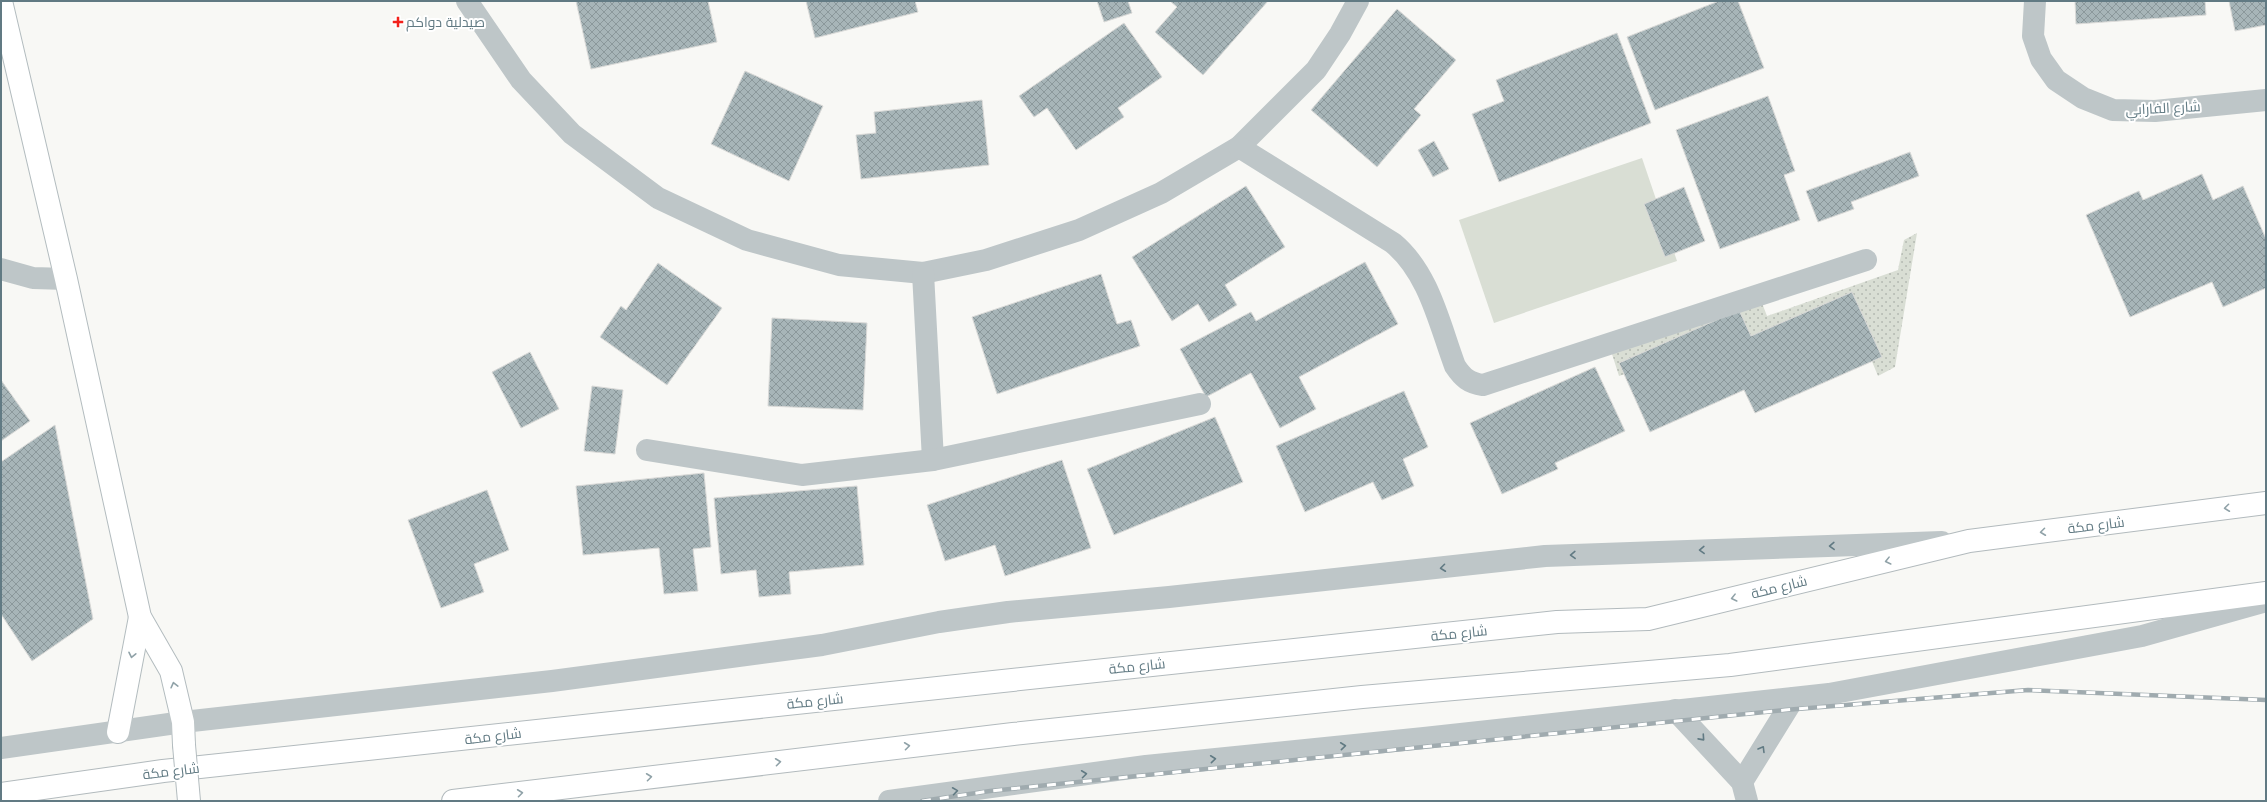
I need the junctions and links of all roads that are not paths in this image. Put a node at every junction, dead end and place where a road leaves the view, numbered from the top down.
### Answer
1 (1, 1) edge
2 (467, 1) edge
3 (1358, 1) edge
4 (2035, 1) edge
5 (2266, 100) edge
6 (1239, 147) junction
7 (1866, 260) dead end
8 (1, 269) edge
9 (923, 273) junction
10 (66, 279) junction
11 (1200, 404) dead end
12 (647, 450) dead end
13 (933, 460) junction
14 (2266, 503) edge
15 (1969, 541) junction
16 (2266, 593) edge
17 (2266, 601) edge
18 (140, 617) junction
19 (1794, 698) junction
20 (1675, 710) junction
21 (183, 722) junction
22 (118, 732) junction
23 (1, 748) edge
24 (1744, 792) edge
25 (1, 794) edge
26 (189, 801) edge
27 (453, 801) edge
28 (889, 801) edge

1 - 10 main road
2 - 9 street
3 - 6 street
4 - 5 street, شارع الفارابي
6 - 7 street
6 - 9 street
8 - 10 street
9 - 13 street
10 - 18 main road
11 - 13 street
12 - 13 street
14 -> 15 main road, شارع مكة
15 -> 21 street
15 -> 25 main road, شارع مكة
27 -> 16 main road
17 - 19 street
21 -> 18 main road
18 -> 22 main road
19 - 20 street
24 -> 19 street
20 -> 24 street
28 -> 20 street
21 - 22 street
21 - 26 main road, bridge
22 - 23 street

